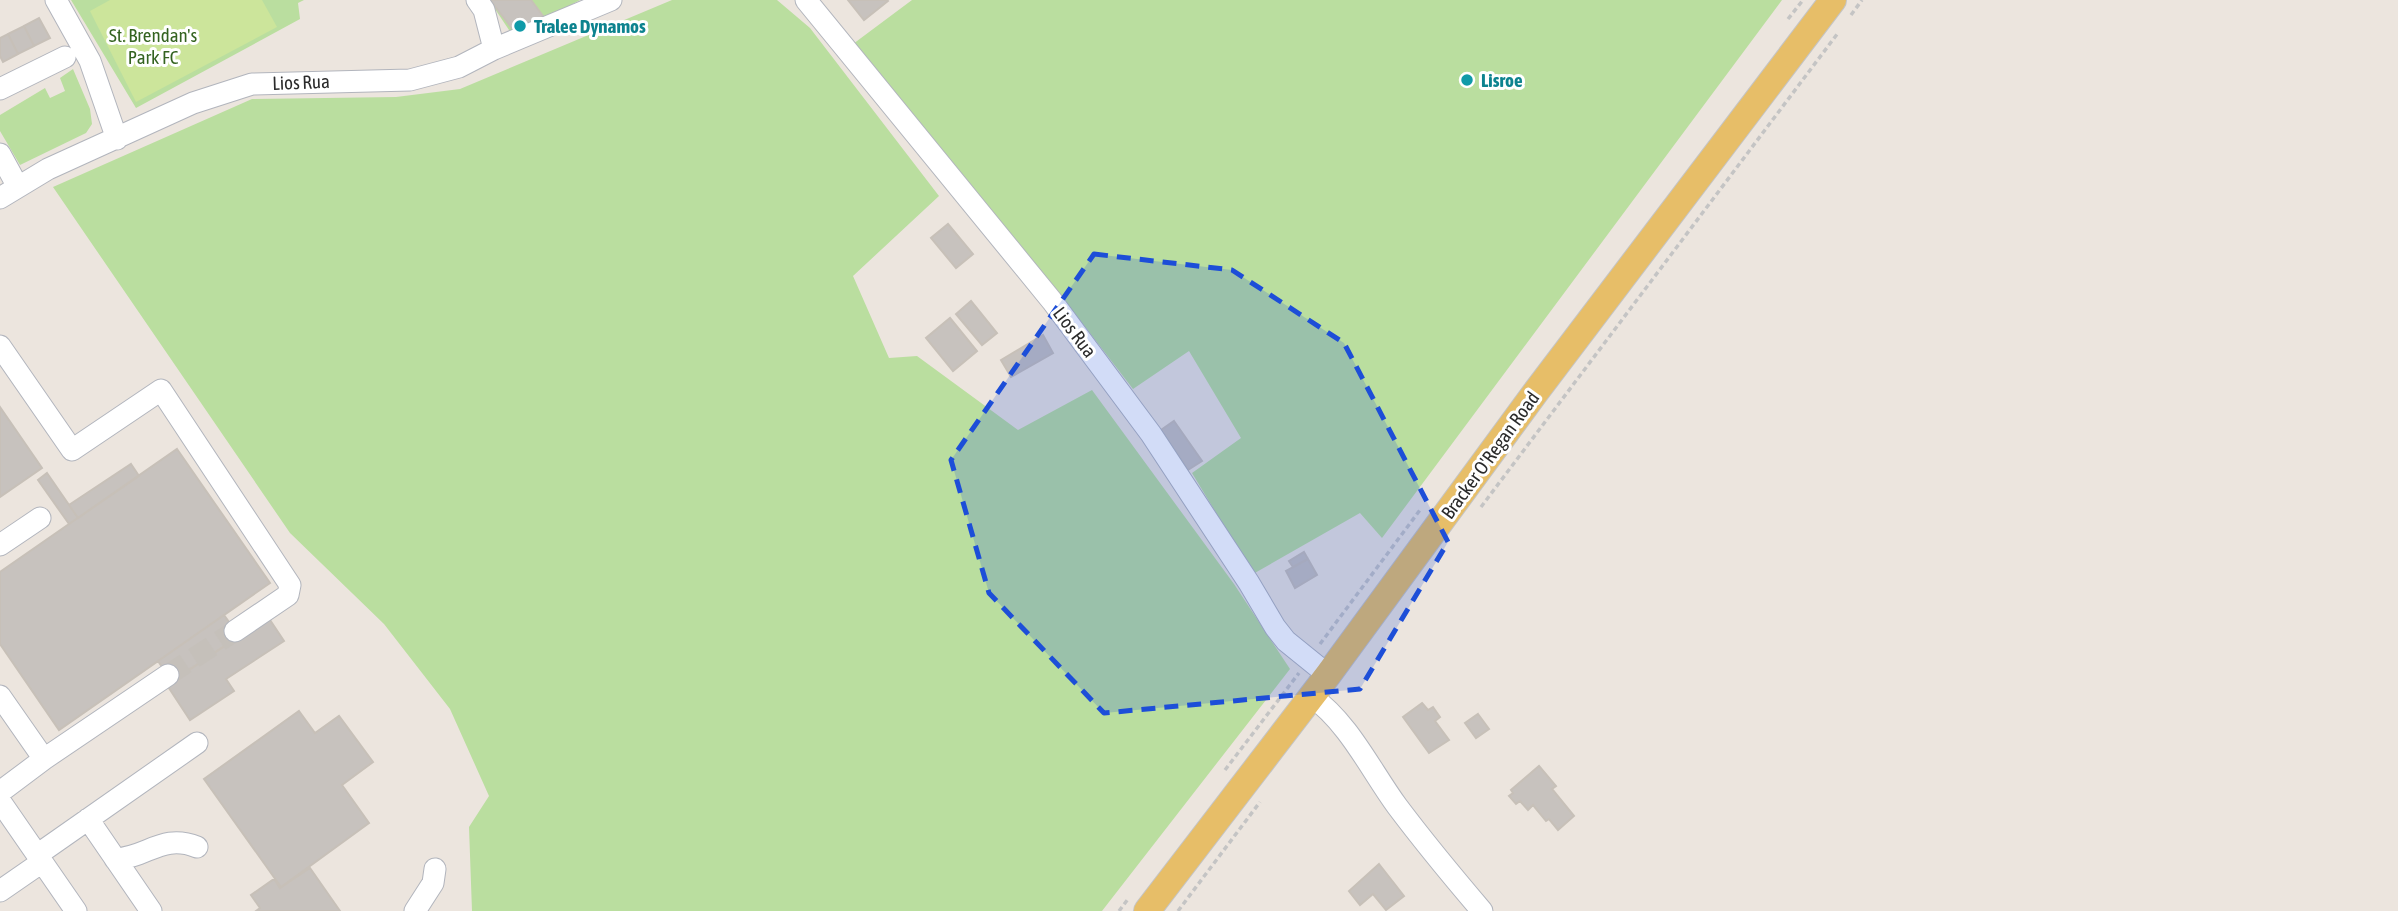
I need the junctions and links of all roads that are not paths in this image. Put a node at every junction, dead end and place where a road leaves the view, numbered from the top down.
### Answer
1 (56, 0) edge
2 (477, 0) edge
3 (611, 0) edge
4 (806, 0) edge
5 (1840, 11) edge
6 (494, 49) junction
7 (65, 57) dead end
8 (0, 89) edge
9 (117, 139) junction
10 (0, 154) edge
11 (9, 192) edge
12 (0, 346) edge
13 (40, 518) dead end
14 (0, 545) edge
15 (235, 631) tunnel mouth
16 (168, 675) tunnel mouth
17 (1328, 675) junction
18 (0, 696) edge
19 (1311, 696) junction
20 (197, 743) dead end
21 (44, 759) junction
22 (0, 792) edge
23 (0, 801) edge
24 (88, 819) junction
25 (197, 847) dead end
26 (39, 858) junction
27 (116, 859) junction
28 (435, 869) dead end
29 (0, 891) edge
30 (76, 911) edge
31 (152, 911) edge
32 (415, 911) edge
33 (1147, 911) edge
34 (1482, 911) edge

1 - 9 street
2 - 6 street
3 - 6 street, Lios Rua
4 - 17 street, Lios Rua
5 - 17 main road, Bracker O'Regan Road
6 - 9 street, Lios Rua
7 - 8 street
9 - 11 street, Lios Rua
10 - 11 street
12 - 15 street
13 - 14 street
16 - 21 street
17 - 19 main road, Bracker O'Regan Road
18 - 21 street
19 - 33 main road, Bracker O'Regan Road
19 - 34 street
20 - 24 street
21 - 22 street
23 - 26 street
24 - 26 street
24 - 27 street
25 - 27 street
26 - 29 street
26 - 30 street
27 - 31 street
28 - 32 street

